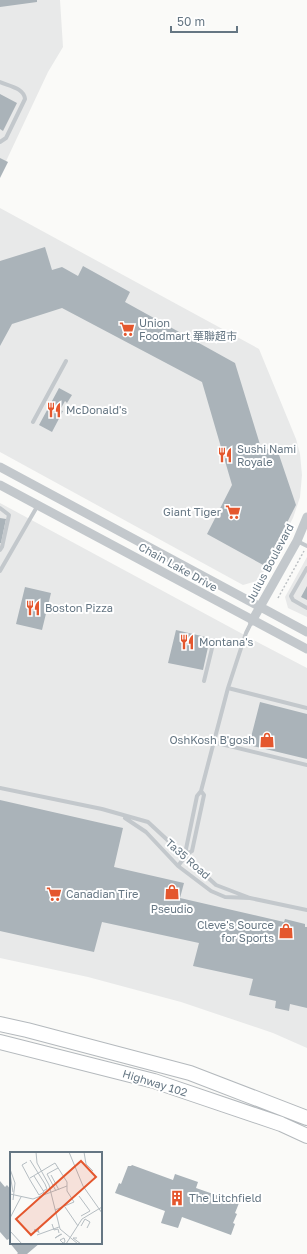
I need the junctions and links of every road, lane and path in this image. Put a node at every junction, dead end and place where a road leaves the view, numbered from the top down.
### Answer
1 (0, 82) edge
2 (0, 142) edge
3 (66, 361) dead end
4 (34, 422) dead end
5 (0, 467) edge
6 (0, 485) edge
7 (45, 492) junction
8 (38, 504) junction
9 (0, 508) edge
10 (307, 517) edge
11 (297, 541) junction
12 (307, 546) edge
13 (0, 550) edge
14 (307, 568) edge
15 (0, 571) edge
16 (278, 598) dead end
17 (260, 608) junction
18 (307, 608) edge
19 (252, 621) junction
20 (307, 632) edge
21 (214, 640) dead end
22 (307, 649) edge
23 (204, 681) dead end
24 (228, 688) junction
25 (307, 708) edge
26 (213, 742) junction
27 (307, 765) edge
28 (0, 788) edge
29 (122, 816) junction
30 (186, 856) junction
31 (178, 866) junction
32 (250, 898) junction
33 (307, 910) edge
34 (0, 1024) edge
35 (0, 1042) edge
36 (190, 1073) junction
37 (307, 1112) edge
38 (307, 1118) edge
39 (307, 1136) edge

1 - 2 lane
3 - 4 lane
5 - 7 street, Chain Lake Drive
6 - 8 street, Chain Lake Drive
7 - 8 street
7 - 17 street, Chain Lake Drive
8 - 15 lane
8 - 19 street, Chain Lake Drive
9 - 13 lane
10 - 11 street, Julius Boulevard
11 - 12 lane
11 - 17 street, Julius Boulevard
12 - 16 path
14 - 18 lane
17 - 19 street, Julius Boulevard
17 - 20 street, Chain Lake Drive
19 - 22 street, Chain Lake Drive
19 - 24 lane
21 - 23 lane
24 - 25 lane
24 - 26 lane
26 - 27 lane
26 - 30 lane
28 - 29 lane, Ta35 Road
29 - 30 lane, Ta35 Road
29 - 31 lane, Ta35 Road
30 - 31 lane
30 - 32 lane, Ta35 Road
31 - 32 lane, Ta35 Road
32 - 33 lane, Ta35 Road
34 - 36 highway, Highway 102
35 - 39 highway, Highway 102
36 - 37 highway
36 - 38 highway, Highway 102

